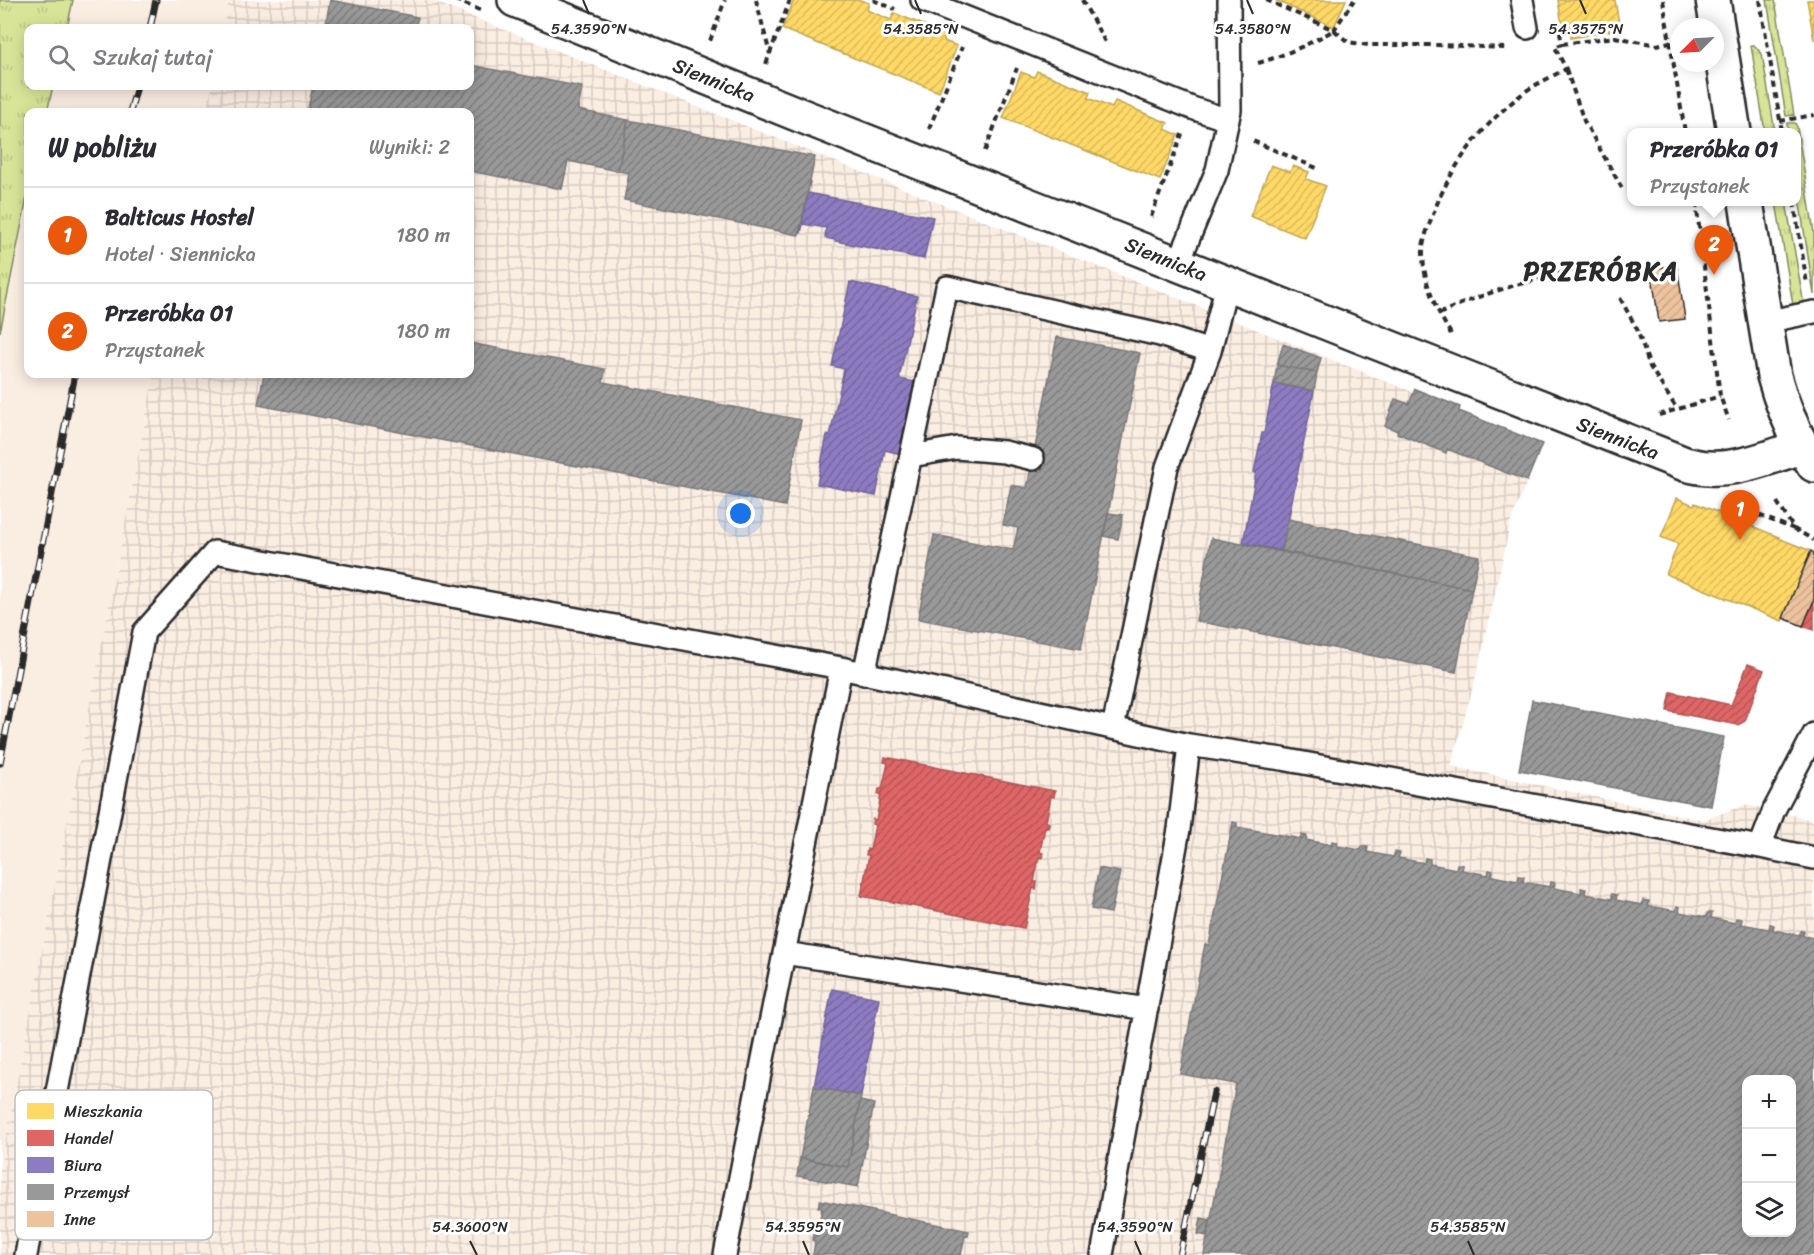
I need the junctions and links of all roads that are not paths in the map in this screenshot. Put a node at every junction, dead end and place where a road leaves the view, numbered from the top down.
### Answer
1 (515, 0) edge
2 (922, 0) edge
3 (1229, 0) edge
4 (1522, 0) edge
5 (1713, 0) edge
6 (970, 12) edge
7 (1527, 28) dead end
8 (1228, 120) junction
9 (1733, 128) edge
10 (1747, 206) edge
11 (1178, 264) junction
12 (1227, 284) junction
13 (1813, 313) edge
14 (1766, 322) junction
15 (1210, 351) junction
16 (911, 456) junction
17 (1808, 456) edge
18 (1033, 459) dead end
19 (841, 668) junction
20 (864, 674) junction
21 (1113, 728) junction
22 (1814, 734) edge
23 (1189, 745) junction
24 (1760, 847) junction
25 (1814, 858) edge
26 (784, 954) junction
27 (1147, 1009) junction
28 (57, 1090) edge
29 (29, 1240) edge
30 (26, 1255) edge
31 (725, 1255) edge
32 (1102, 1255) edge

1 - 11 street, Siennicka
2 - 6 lane
3 - 8 lane
4 - 7 lane
5 - 9 street
6 - 8 lane
8 - 11 lane
10 - 14 street
11 - 12 street, Siennicka
12 - 15 lane
12 - 17 street, Siennicka
13 - 14 lane
14 - 17 street
15 - 16 lane
15 - 21 lane
16 - 18 lane
16 - 20 lane
19 - 20 lane
19 - 26 lane
19 - 28 lane
20 - 21 lane
21 - 23 lane
22 - 24 lane
23 - 24 lane
23 - 27 lane
24 - 25 lane
26 - 27 lane
26 - 31 lane
27 - 32 lane
29 - 30 lane

